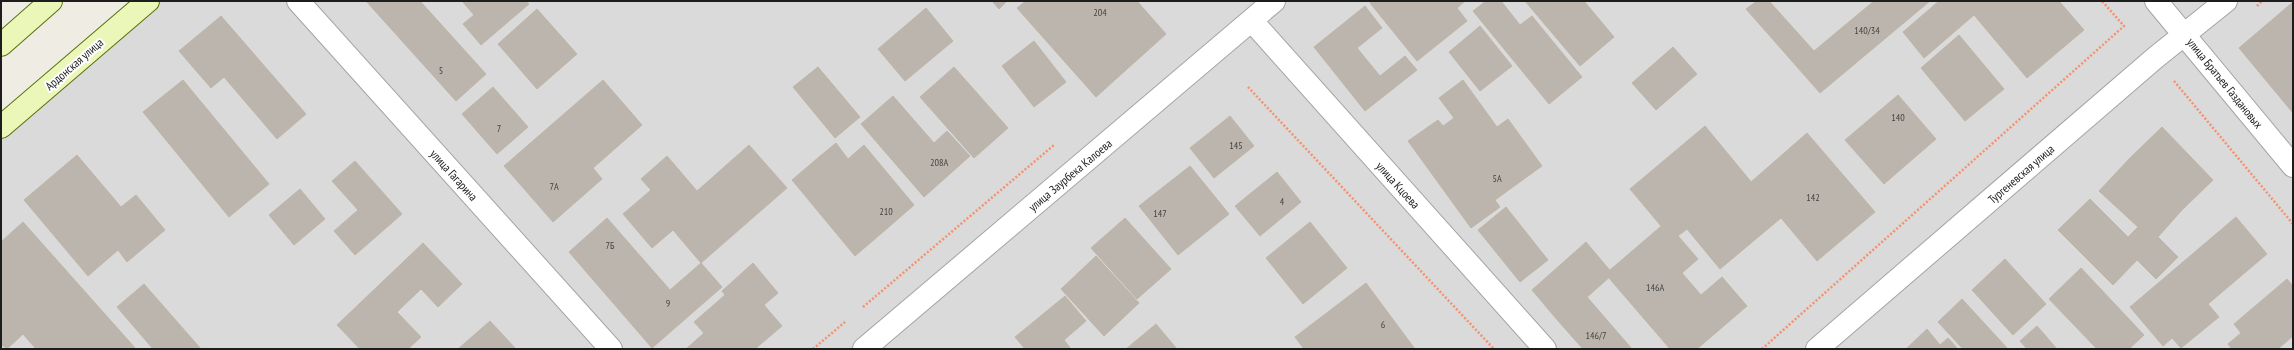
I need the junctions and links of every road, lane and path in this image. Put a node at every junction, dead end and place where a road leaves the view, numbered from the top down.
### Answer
1 (51, 1) edge
2 (148, 1) edge
3 (298, 1) edge
4 (1274, 1) edge
5 (2102, 1) edge
6 (2156, 1) edge
7 (2226, 1) edge
8 (1252, 21) junction
9 (2184, 34) junction
10 (1, 45) edge
11 (2172, 78) dead end
12 (1248, 87) dead end
13 (1, 127) edge
14 (2293, 166) edge
15 (2293, 224) edge
16 (611, 349) edge
17 (864, 349) edge
18 (1494, 349) edge
19 (1545, 349) edge
20 (1762, 349) edge
21 (1817, 349) edge

1 - 10 main road
2 - 13 main road, Ардонская улица
3 - 16 street, улица Гагарина
4 - 8 street, улица Заурбека Калоева
5 - 20 path
6 - 9 street, улица Братьев Газдановых
7 - 9 street, Тургеневская улица
8 - 17 street, улица Заурбека Калоева
8 - 19 street, улица Кцоева
9 - 14 street, улица Братьев Газдановых
9 - 21 street, Тургеневская улица
11 - 15 path
12 - 18 path

